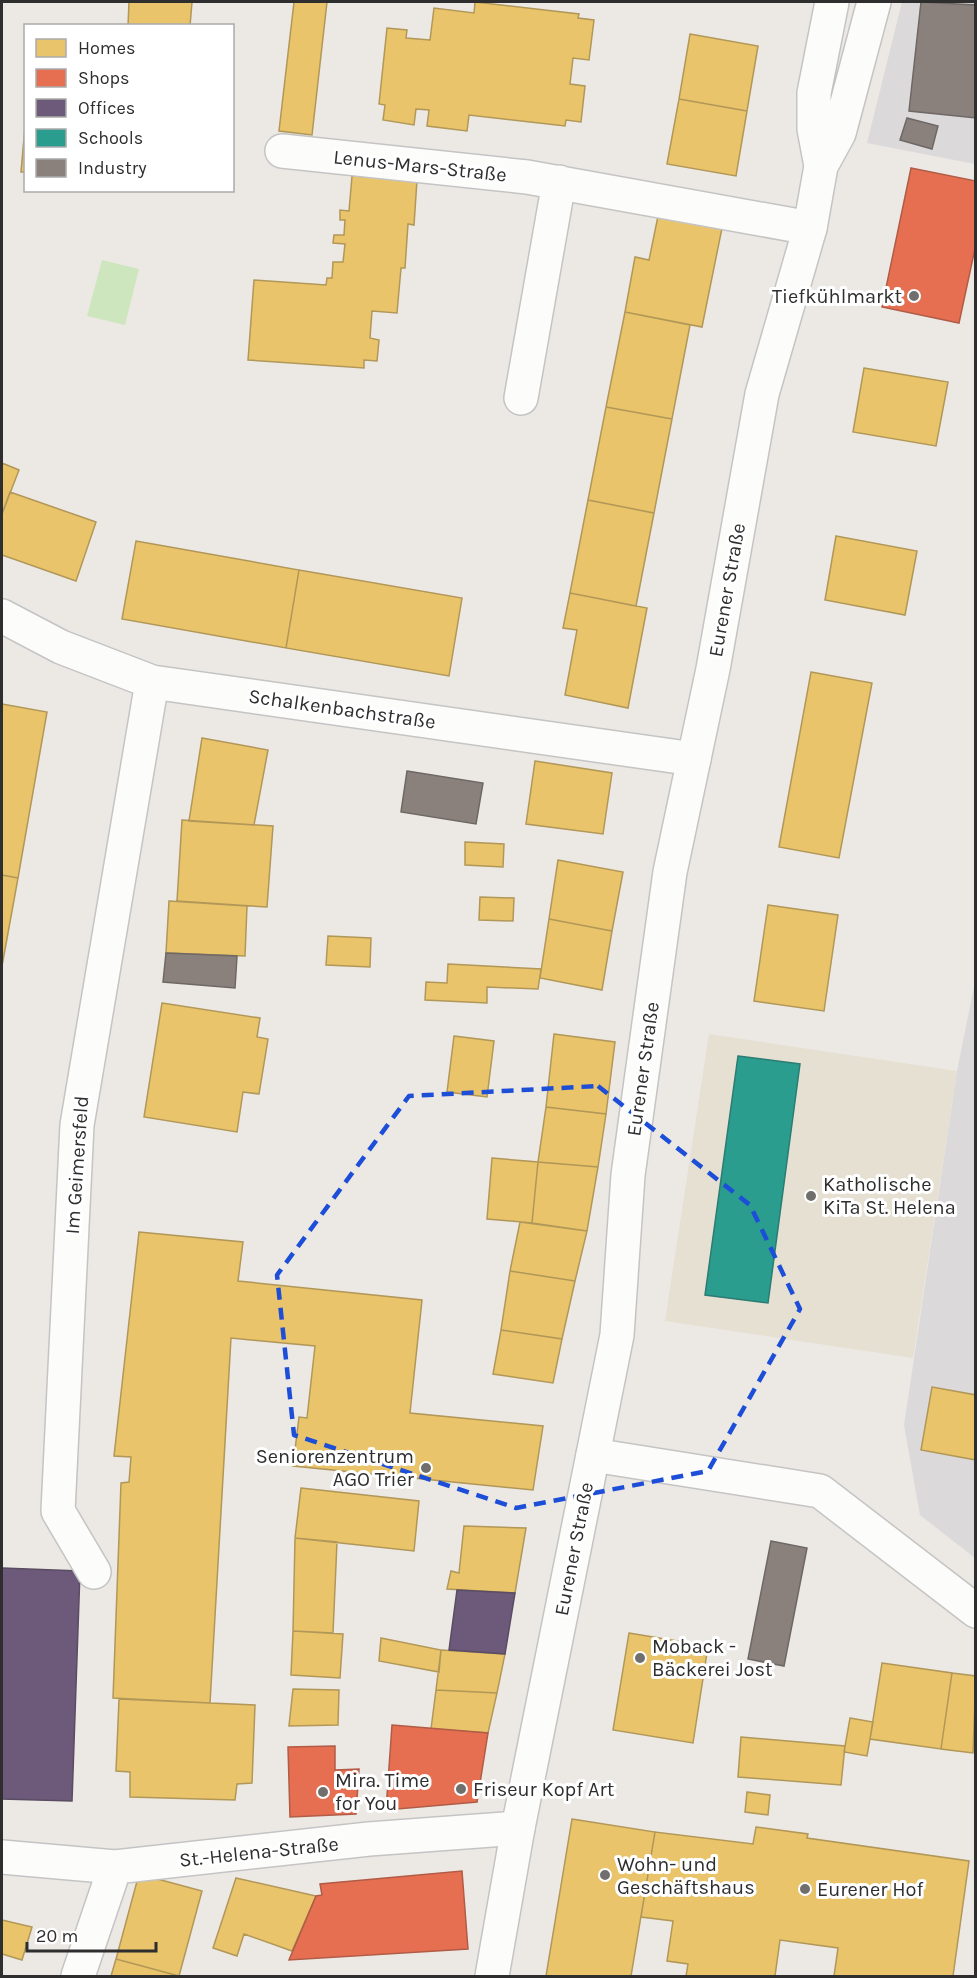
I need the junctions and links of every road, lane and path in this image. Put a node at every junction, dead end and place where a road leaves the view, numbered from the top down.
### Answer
1 (832, 2) edge
2 (874, 2) edge
3 (282, 151) dead end
4 (821, 166) junction
5 (559, 182) junction
6 (810, 228) junction
7 (521, 398) dead end
8 (2, 616) edge
9 (152, 682) junction
10 (694, 759) junction
11 (593, 1455) junction
12 (94, 1572) dead end
13 (975, 1611) edge
14 (518, 1828) junction
15 (2, 1857) edge
16 (115, 1867) junction
17 (78, 1977) edge
18 (492, 1977) edge

1 - 4 street, Eurener Straße
2 - 4 street, Eurener Straße
3 - 5 street, Lenus-Mars-Straße
4 - 6 street, Eurener Straße
5 - 6 street, Lenus-Mars-Straße
5 - 7 street
6 - 10 street, Eurener Straße
8 - 9 street, Schalkenbachstraße
9 - 10 street, Schalkenbachstraße
9 - 12 street, Im Geimersfeld
10 - 11 street, Eurener Straße
11 - 13 street
11 - 14 street, Eurener Straße
14 - 16 street, St.-Helena-Straße
14 - 18 street, Eurener Straße
15 - 16 street, St.-Helena-Straße
16 - 17 street

